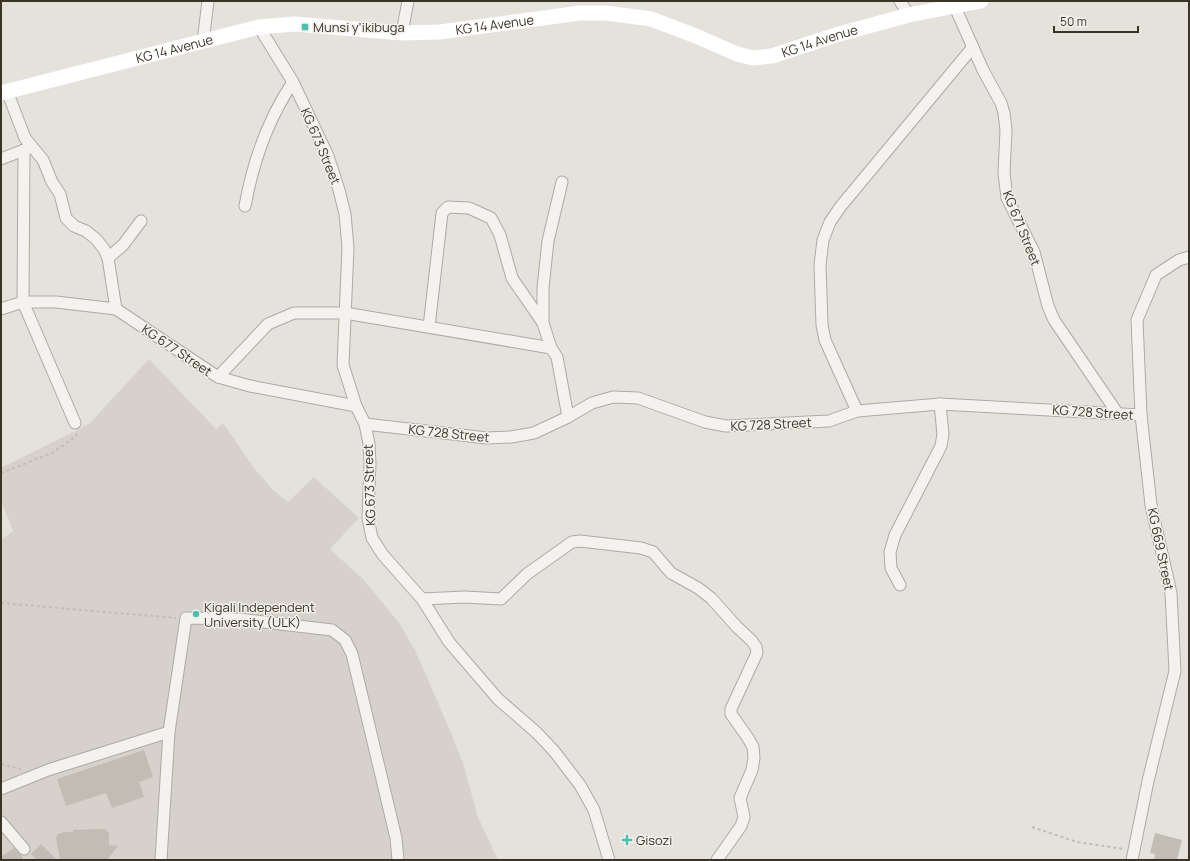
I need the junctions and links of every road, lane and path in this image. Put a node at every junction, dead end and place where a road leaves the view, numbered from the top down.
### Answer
1 (208, 1) edge
2 (408, 1) edge
3 (900, 1) edge
4 (981, 1) edge
5 (955, 7) junction
6 (909, 15) junction
7 (259, 27) junction
8 (402, 33) junction
9 (203, 42) junction
10 (973, 47) junction
11 (293, 82) junction
12 (4, 92) edge
13 (28, 148) junction
14 (1, 159) edge
15 (562, 182) dead end
16 (245, 206) dead end
17 (140, 221) dead end
18 (1189, 257) edge
19 (108, 258) junction
20 (23, 302) junction
21 (1, 308) edge
22 (116, 309) junction
23 (345, 313) junction
24 (543, 323) junction
25 (429, 327) junction
26 (551, 348) junction
27 (218, 377) junction
28 (940, 404) junction
29 (356, 406) junction
30 (857, 411) junction
31 (1118, 414) junction
32 (1141, 415) junction
33 (568, 417) junction
34 (75, 423) joint
35 (365, 424) junction
36 (1, 473) edge
37 (900, 585) dead end
38 (422, 600) junction
39 (1, 603) edge
40 (186, 618) junction
41 (169, 732) junction
42 (1, 788) edge
43 (1, 822) edge
44 (1032, 827) dead end
45 (24, 849) dead end
46 (1133, 856) edge
47 (161, 860) edge
48 (398, 860) edge
49 (610, 860) edge
50 (717, 860) edge

1 - 9 street
2 - 8 street
3 - 6 street
4 - 5 main road, KG 14 Avenue
5 - 6 main road, KG 14 Avenue
5 - 10 street, KG 671 Street
6 - 8 main road, KG 14 Avenue
7 - 8 main road, KG 14 Avenue
7 - 9 main road, KG 14 Avenue
7 - 11 street, KG 673 Street
9 - 12 main road, KG 14 Avenue
10 - 30 street
10 - 31 street, KG 671 Street
11 - 16 street
11 - 23 street, KG 673 Street
12 - 13 street
13 - 14 street
13 - 19 street
13 - 20 street
15 - 24 street
17 - 19 street
18 - 32 street, KG 669 Street
19 - 22 street
20 - 21 street, KG 677 Street
20 - 22 street, KG 677 Street
20 - 34 street
22 - 27 street, KG 677 Street
23 - 25 street
23 - 27 street
23 - 29 street, KG 673 Street
24 - 25 street
24 - 26 street
25 - 26 street
26 - 33 street
27 - 29 street, KG 677 Street
28 - 30 street, KG 728 Street
28 - 31 street, KG 728 Street
28 - 37 street
29 - 35 street, KG 673 Street
30 - 33 street, KG 728 Street
31 - 32 street, KG 728 Street
32 - 46 street, KG 669 Street
33 - 35 street, KG 728 Street
34 - 36 path
35 - 38 street, KG 673 Street
38 - 49 street, KG 673 Street
38 - 50 street
39 - 40 path
40 - 41 street
40 - 48 street
41 - 42 street
41 - 47 street
43 - 45 street
44 - 46 path

